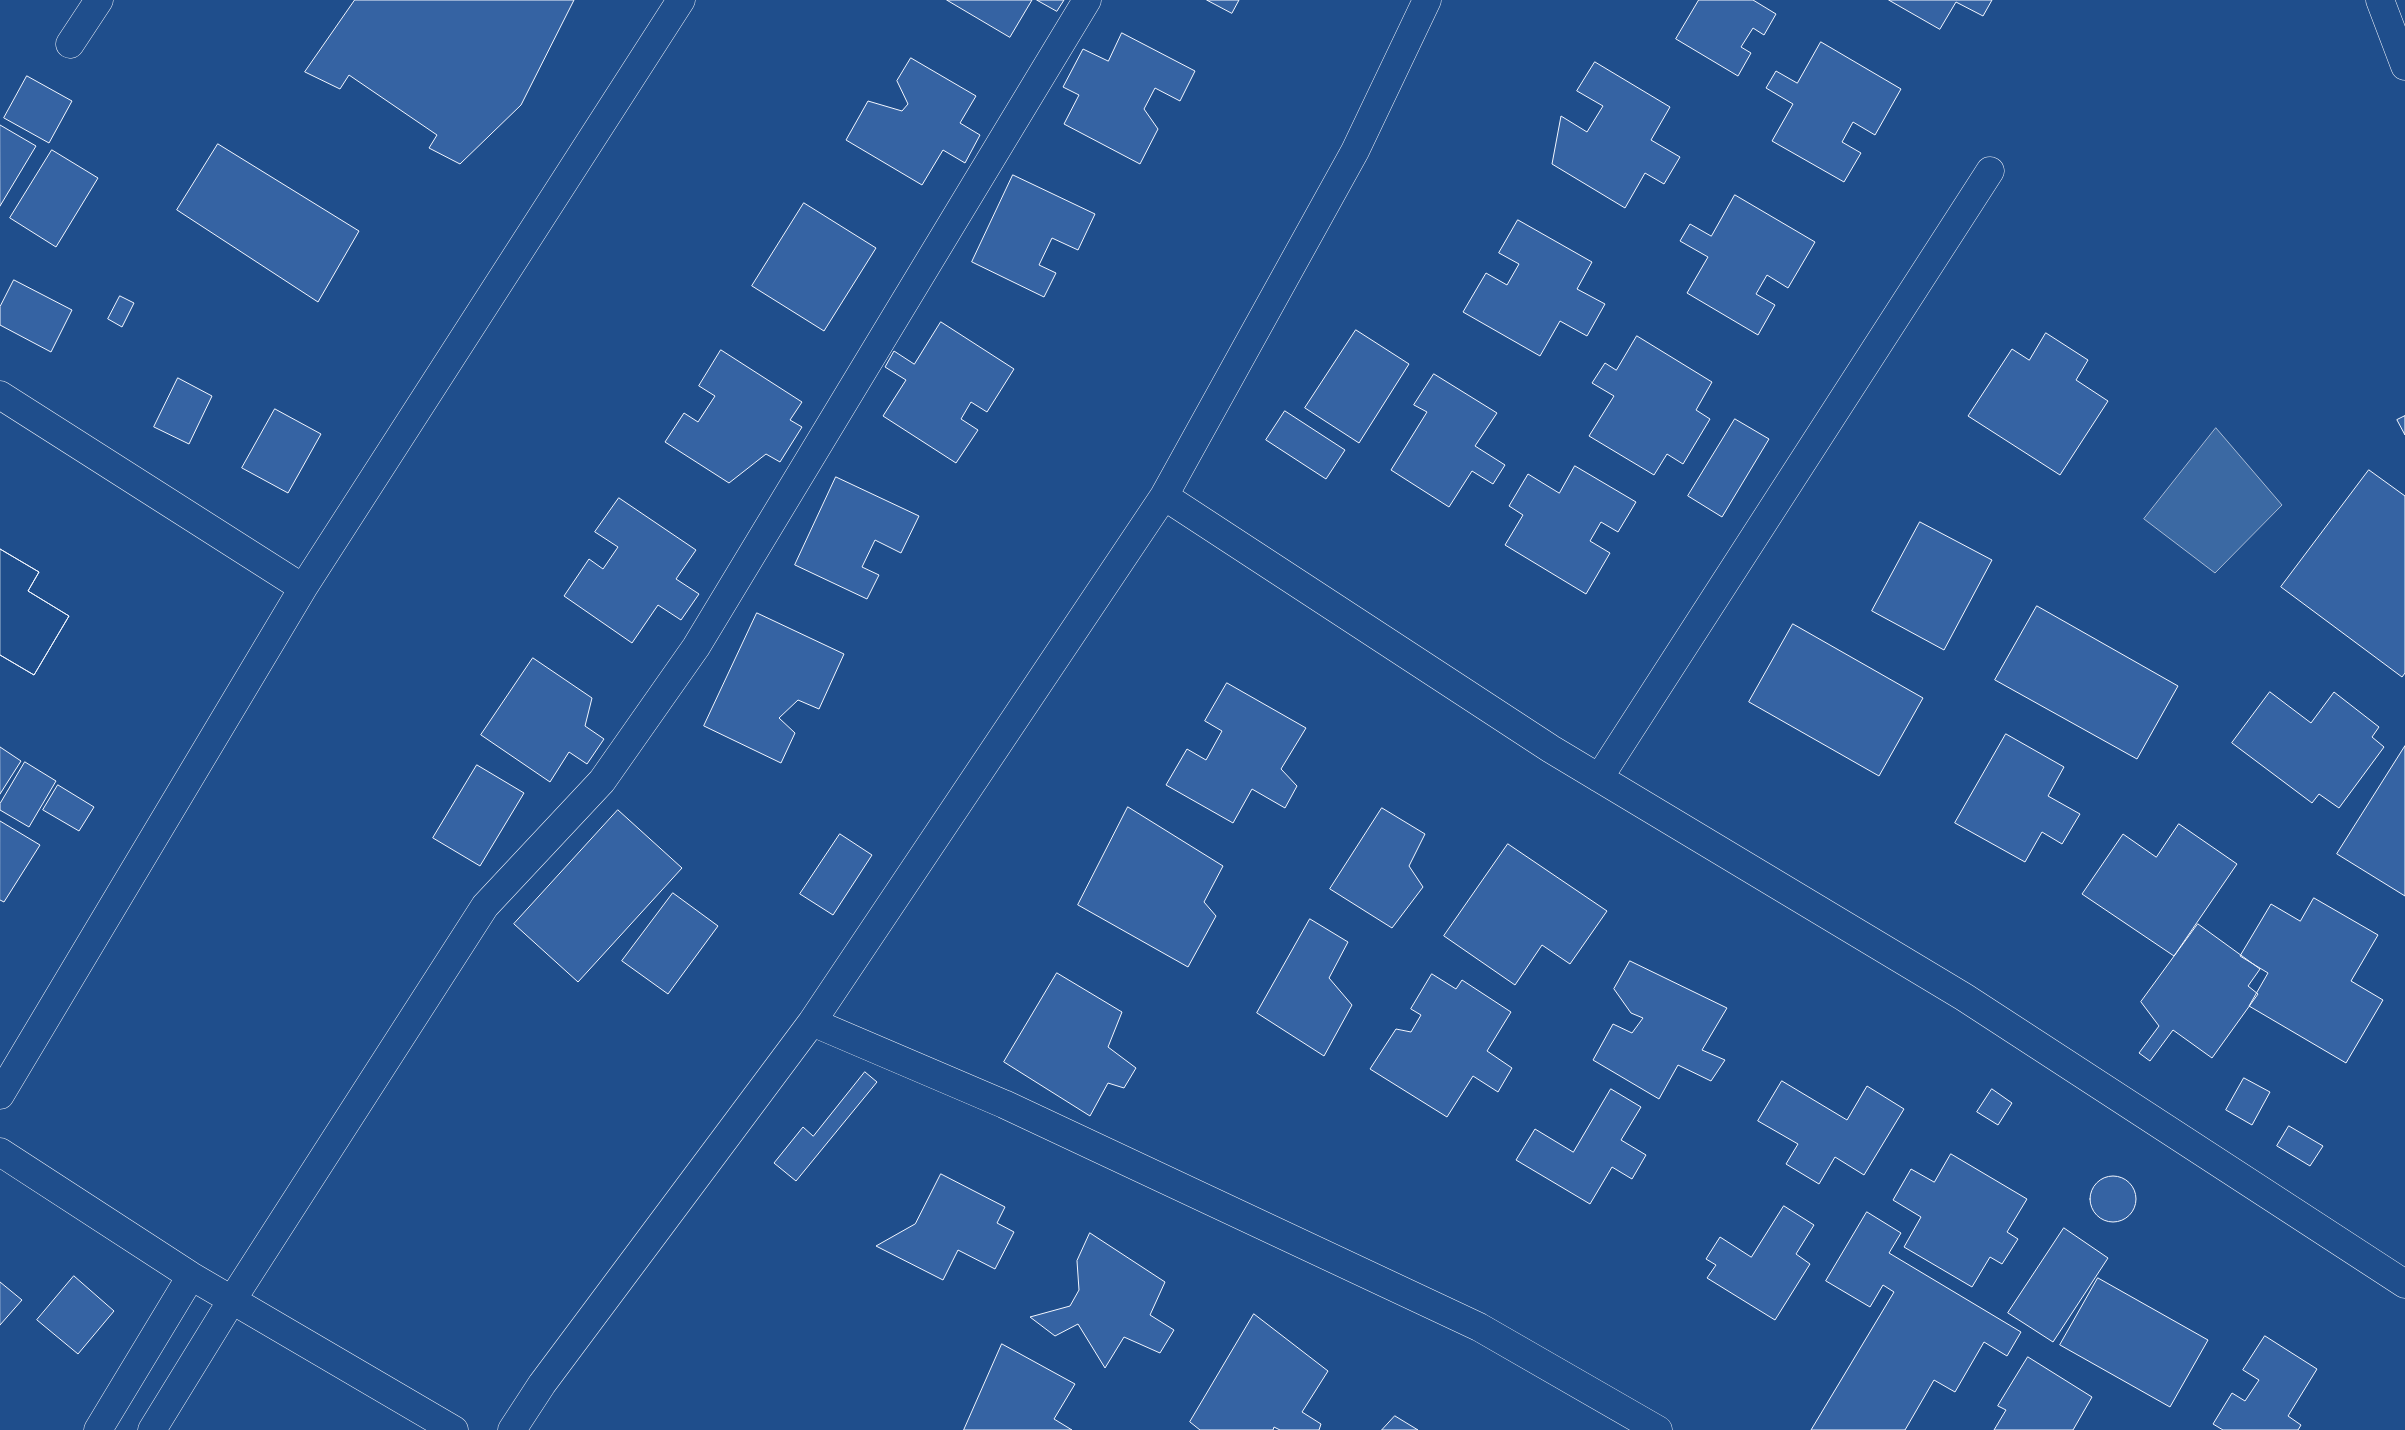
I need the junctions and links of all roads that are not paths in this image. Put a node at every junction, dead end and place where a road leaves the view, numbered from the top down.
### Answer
1 (99, 0) edge
2 (1087, 0) edge
3 (1427, 0) edge
4 (2380, 0) edge
5 (674, 3) edge
6 (70, 44) dead end
7 (2405, 66) edge
8 (1990, 171) dead end
9 (0, 395) edge
10 (1164, 496) junction
11 (303, 588) junction
12 (1599, 778) junction
13 (812, 1022) junction
14 (0, 1095) edge
15 (0, 1152) edge
16 (191, 1276) junction
17 (2405, 1284) edge
18 (232, 1300) junction
19 (98, 1430) edge
20 (152, 1430) edge
21 (454, 1430) edge
22 (512, 1430) edge
23 (1658, 1430) edge

1 - 6 street
2 - 18 street
3 - 10 street
4 - 7 street
5 - 11 street
8 - 12 street
9 - 11 street
10 - 12 street
10 - 13 street
11 - 14 street
12 - 17 street
13 - 22 street
13 - 23 street
15 - 16 street
16 - 18 street
16 - 19 street
18 - 20 street
18 - 21 street

